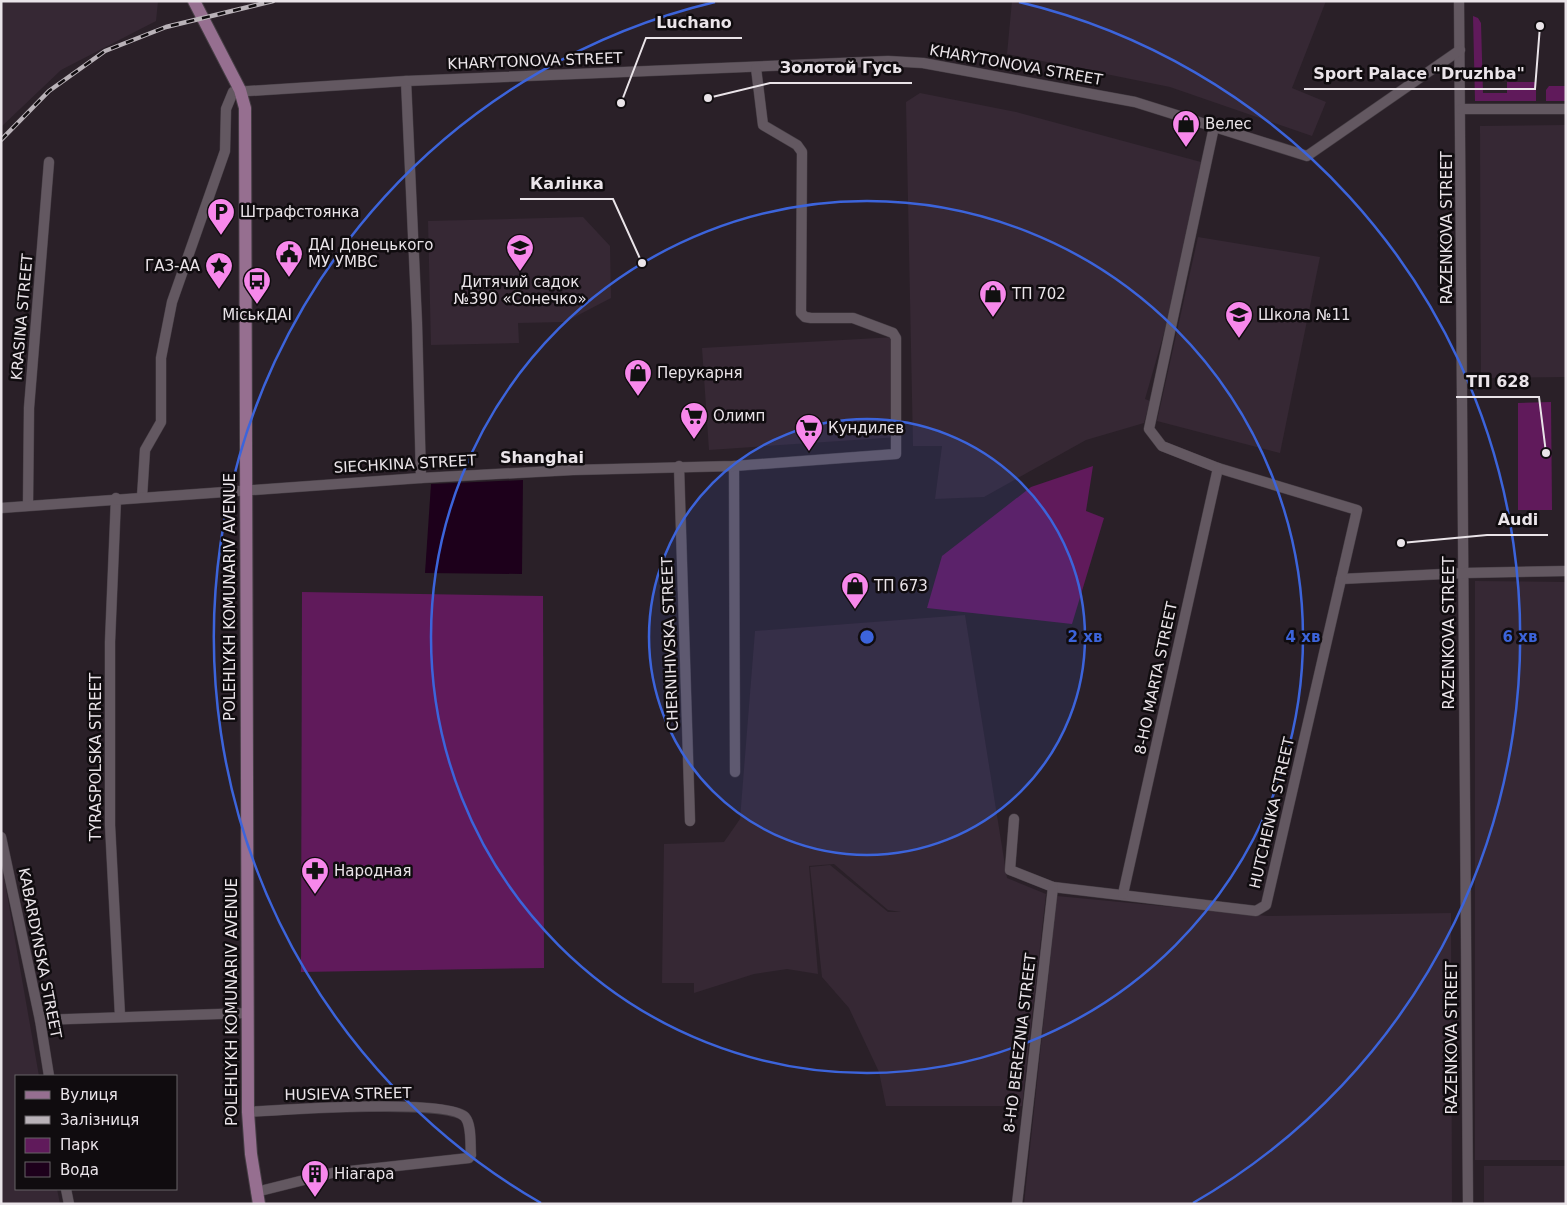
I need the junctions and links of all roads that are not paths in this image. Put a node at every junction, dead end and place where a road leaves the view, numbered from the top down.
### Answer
1 (194, 1) edge
2 (1458, 1) edge
3 (1460, 50) junction
4 (756, 68) junction
5 (406, 81) junction
6 (240, 90) junction
7 (1461, 109) junction
8 (1566, 109) edge
9 (1214, 127) junction
10 (49, 162) dead end
11 (679, 466) junction
12 (734, 466) junction
13 (1218, 468) junction
14 (421, 478) junction
15 (247, 490) junction
16 (142, 497) junction
17 (116, 498) junction
18 (28, 505) junction
19 (1, 508) edge
20 (1464, 572) junction
21 (1566, 572) edge
22 (1341, 579) junction
23 (735, 772) dead end
24 (1014, 819) dead end
25 (690, 821) dead end
26 (1, 837) edge
27 (1053, 886) junction
28 (1124, 894) junction
29 (248, 1012) junction
30 (120, 1016) junction
31 (40, 1020) junction
32 (49, 1075) edge
33 (248, 1112) junction
34 (66, 1190) edge
35 (257, 1198) edge
36 (69, 1204) edge
37 (1017, 1204) edge
38 (1468, 1204) edge

1 - 6 main road, POLEHLYKH KOMUNARIV AVENUE
2 - 3 street, RAZENKOVA STREET
3 - 7 street, RAZENKOVA STREET
3 - 9 street, KHARYTONOVA STREET
4 - 5 street, KHARYTONOVA STREET
4 - 9 street, KHARYTONOVA STREET
4 - 12 street, SIECHKINA STREET
5 - 6 street, KHARYTONOVA STREET
5 - 14 street
6 - 15 main road, POLEHLYKH KOMUNARIV AVENUE
6 - 16 street
7 - 8 street
7 - 20 street, RAZENKOVA STREET
9 - 13 street
10 - 18 street, KRASINA STREET
11 - 12 street, SIECHKINA STREET
11 - 14 street, SIECHKINA STREET
11 - 25 street, CHERNIHIVSKA STREET
12 - 23 street
13 - 22 street, HUTCHENKA STREET
13 - 28 street, 8-HO MARTA STREET
14 - 15 street, SIECHKINA STREET
15 - 16 street, SIECHKINA STREET
15 - 29 main road, POLEHLYKH KOMUNARIV AVENUE
16 - 17 street, SIECHKINA STREET
17 - 18 street, SIECHKINA STREET
17 - 30 street, TYRASPOLSKA STREET
18 - 19 street, SIECHKINA STREET
20 - 21 street
20 - 22 street
20 - 38 street, RAZENKOVA STREET
22 - 28 street, HUTCHENKA STREET
24 - 27 street, HUTCHENKA STREET
26 - 31 street, KABARDYNSKA STREET
27 - 28 street, HUTCHENKA STREET
27 - 37 street, 8-HO BEREZNIA STREET
29 - 30 street
29 - 33 main road, POLEHLYKH KOMUNARIV AVENUE
30 - 31 street
31 - 32 street, KABARDYNSKA STREET
33 - 35 main road, POLEHLYKH KOMUNARIV AVENUE
33 - 35 street, HUSIEVA STREET
34 - 36 street

